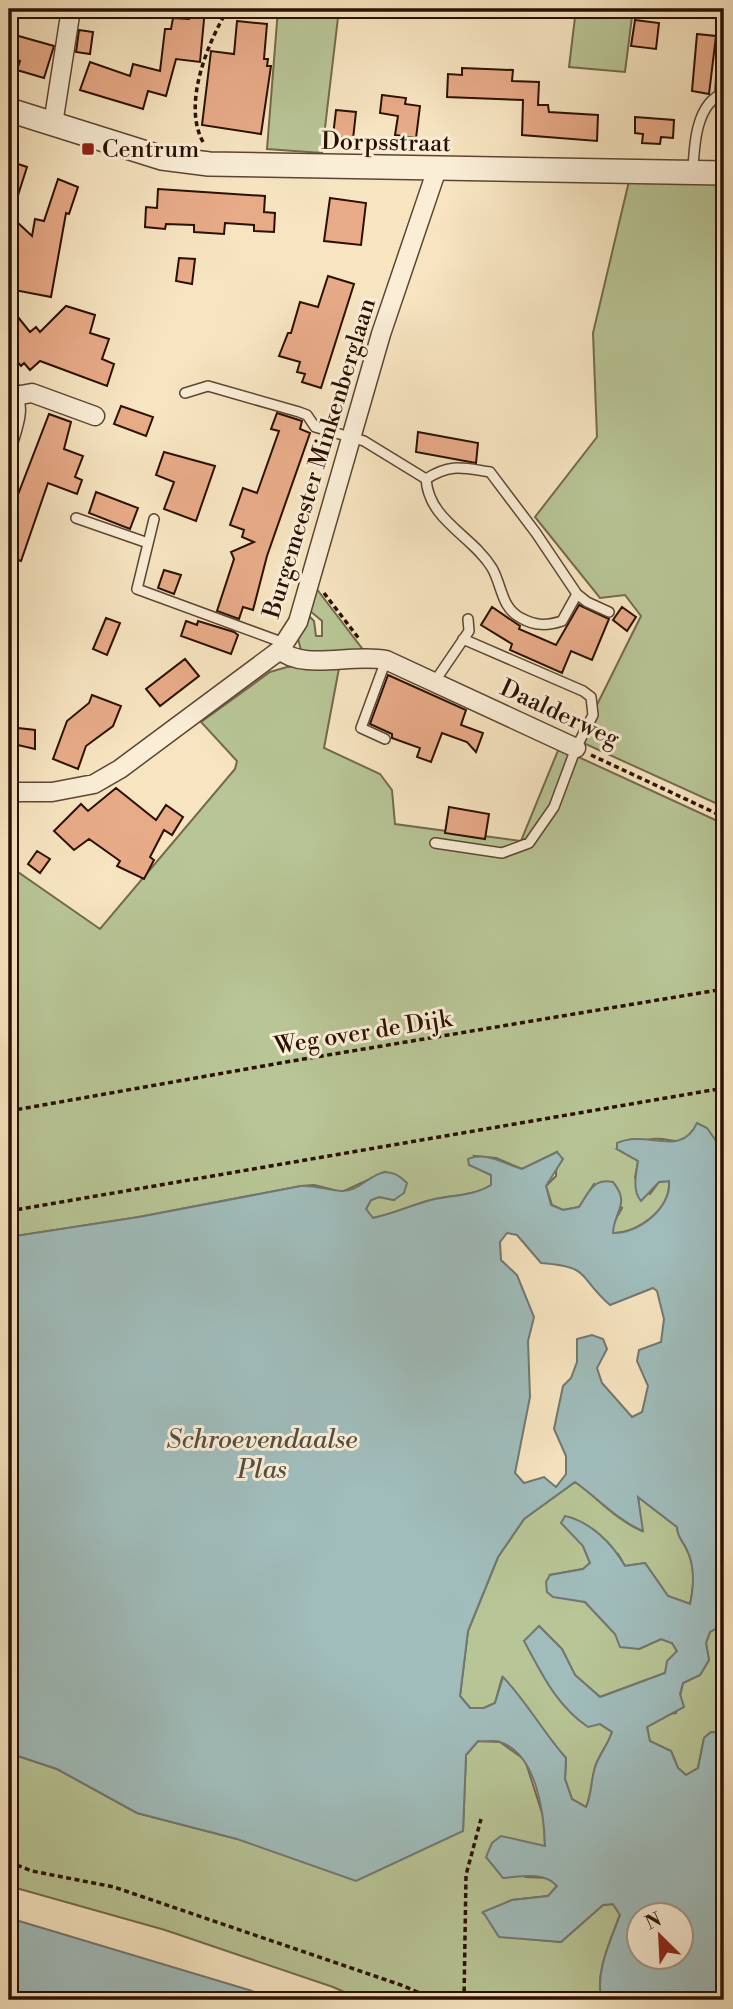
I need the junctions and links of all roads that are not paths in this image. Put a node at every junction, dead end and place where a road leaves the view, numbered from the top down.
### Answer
1 (71, 9) edge
2 (724, 25) edge
3 (722, 93) edge
4 (9, 110) edge
5 (53, 124) junction
6 (437, 169) junction
7 (693, 172) junction
8 (724, 173) edge
9 (12, 391) edge
10 (185, 393) dead end
11 (95, 416) dead end
12 (351, 439) junction
13 (9, 440) edge
14 (426, 480) junction
15 (76, 518) dead end
16 (154, 519) dead end
17 (148, 543) junction
18 (577, 594) junction
19 (609, 612) dead end
20 (468, 619) dead end
21 (463, 639) junction
22 (282, 647) junction
23 (380, 659) junction
24 (435, 681) junction
25 (385, 739) dead end
26 (576, 748) junction
27 (9, 792) edge
28 (435, 843) dead end

1 - 5 street
2 - 3 lane
3 - 7 lane
4 - 5 street, Dorpsstraat
5 - 6 street, Dorpsstraat
6 - 7 street, Dorpsstraat
6 - 12 street, Burgemeester Minkenberglaan
7 - 8 street, Dorpsstraat
9 - 11 street
9 - 13 street
10 - 12 lane
12 - 14 lane
12 - 22 street, Burgemeester Minkenberglaan
14 - 18 lane
14 - 18 lane
15 - 17 lane
16 - 17 lane
17 - 22 lane
18 - 19 lane
20 - 21 lane
21 - 24 lane
21 - 26 lane
22 - 23 street, Daalderweg
22 - 27 street, Burgemeester Minkenberglaan
23 - 24 street, Daalderweg
23 - 25 lane
24 - 26 street, Daalderweg
26 - 28 lane

